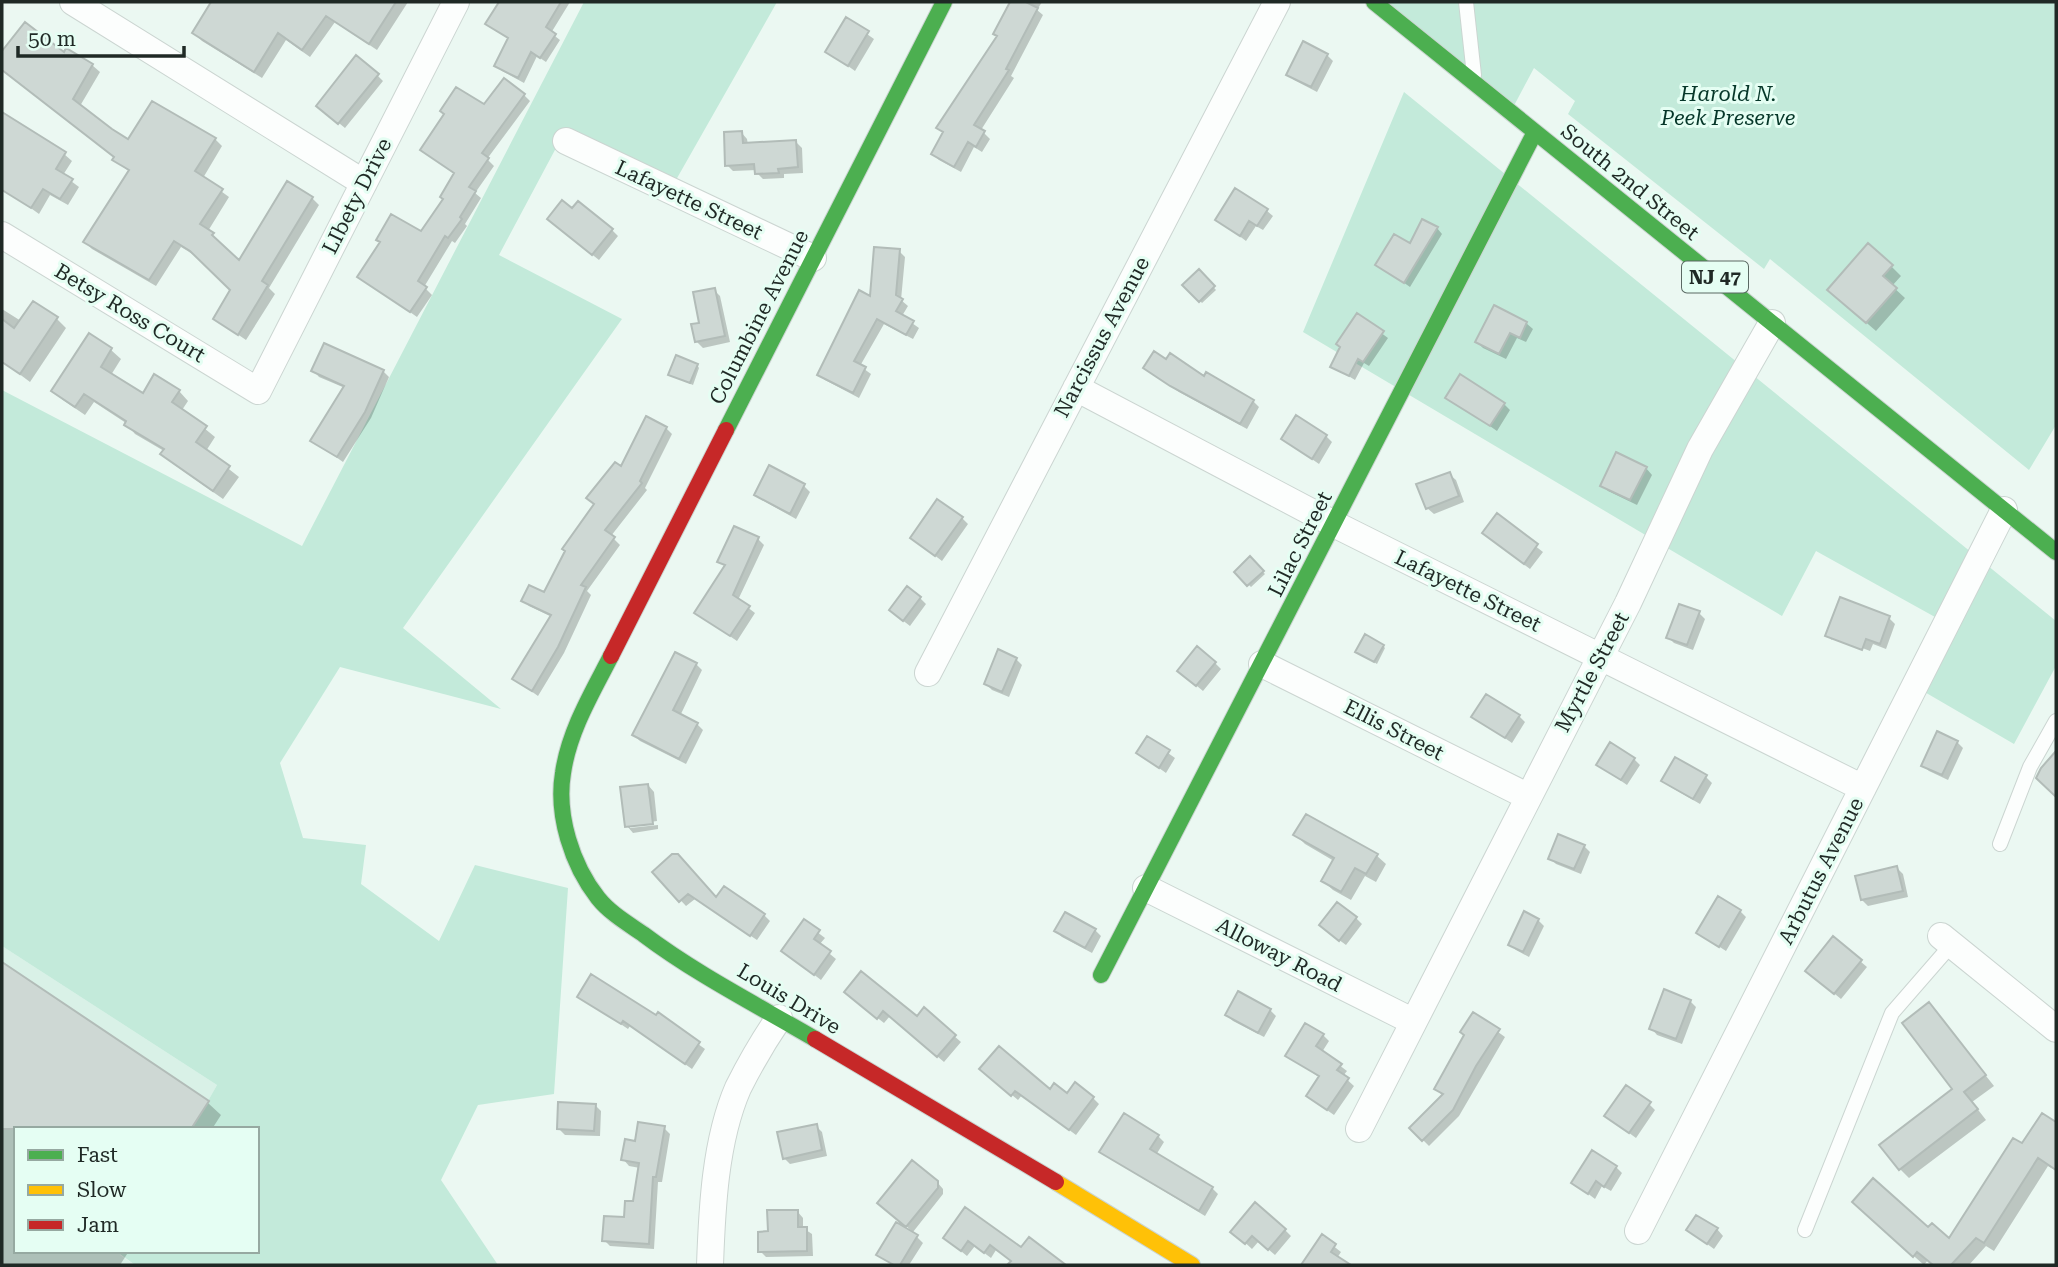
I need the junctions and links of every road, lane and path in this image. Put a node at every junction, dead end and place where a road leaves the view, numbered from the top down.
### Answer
1 (73, 2) edge
2 (456, 2) edge
3 (943, 2) edge
4 (1277, 2) edge
5 (1374, 2) edge
6 (1466, 2) edge
7 (1475, 84) junction
8 (1535, 132) junction
9 (566, 141) dead end
10 (364, 183) junction
11 (2, 235) edge
12 (813, 258) junction
13 (1772, 323) junction
14 (1076, 388) junction
15 (258, 391) joint
16 (2004, 510) junction
17 (1334, 524) junction
18 (2056, 552) edge
19 (613, 651) joint
20 (1600, 657) junction
21 (1262, 664) junction
22 (928, 673) dead end
23 (2056, 721) edge
24 (1863, 788) junction
25 (1527, 796) junction
26 (2000, 844) dead end
27 (1146, 888) junction
28 (1946, 940) joint
29 (1101, 975) dead end
30 (779, 1017) junction
31 (1412, 1021) junction
32 (2056, 1029) edge
33 (1359, 1129) dead end
34 (1805, 1230) dead end
35 (1638, 1231) dead end
36 (710, 1265) edge
37 (1192, 1265) edge

1 - 10 street
2 - 10 street, LIbety Drive
3 - 12 street, Columbine Avenue
4 - 14 street, Narcissus Avenue
5 - 7 street, South 2nd Street / NJ 47
6 - 7 lane
7 - 8 street, South 2nd Street / NJ 47
8 - 13 street, South 2nd Street / NJ 47
8 - 17 street, Lilac Street
9 - 12 street, Lafayette Street
10 - 15 street, LIbety Drive
11 - 15 street, Betsy Ross Court
12 - 19 street, Columbine Avenue
13 - 16 street, South 2nd Street / NJ 47
13 - 20 street, Myrtle Street
14 - 17 street, Lafayette Street
14 - 22 street, Narcissus Avenue
16 - 18 street, South 2nd Street / NJ 47
16 - 24 street, Arbutus Avenue
17 - 20 street, Lafayette Street
17 - 21 street, Lilac Street
19 - 30 street, Louis Drive
20 - 24 street, Lafayette Street
20 - 25 street, Myrtle Street
21 - 25 street, Ellis Street
21 - 27 street, Lilac Street
23 - 26 lane
24 - 35 street, Arbutus Avenue
25 - 31 street, Myrtle Street
27 - 29 street, Lilac Street
27 - 31 street, Alloway Road
28 - 32 street
28 - 34 lane
30 - 36 street
30 - 37 street, Louis Drive
31 - 33 street, Myrtle Street

